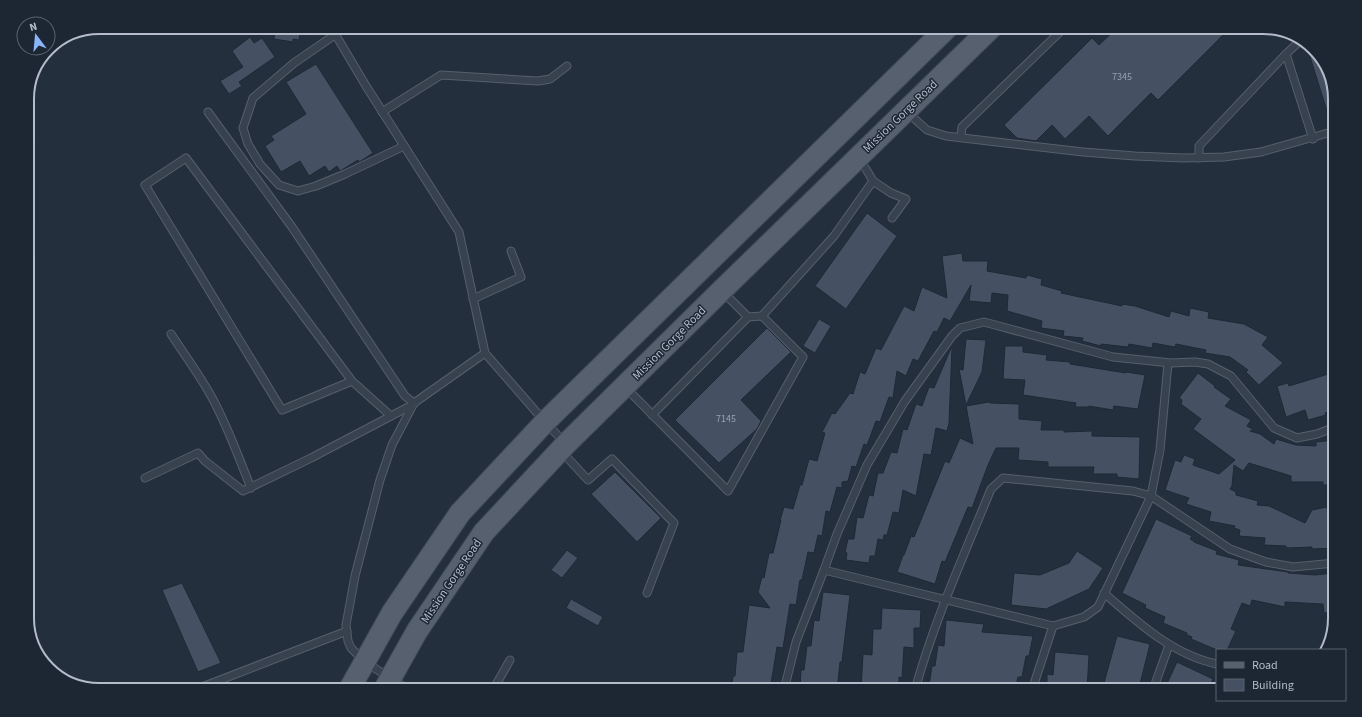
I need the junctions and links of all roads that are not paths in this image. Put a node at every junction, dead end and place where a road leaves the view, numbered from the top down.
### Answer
1 (336, 34) joint
2 (941, 34) edge
3 (985, 34) edge
4 (1058, 34) edge
5 (1297, 44) edge
6 (1286, 54) junction
7 (567, 66) dead end
8 (906, 110) junction
9 (208, 112) dead end
10 (382, 112) junction
11 (1328, 134) edge
12 (960, 137) junction
13 (1313, 139) junction
14 (404, 146) junction
15 (857, 158) junction
16 (1199, 158) junction
17 (873, 181) junction
18 (892, 218) dead end
19 (510, 251) dead end
20 (722, 290) junction
21 (473, 299) junction
22 (762, 316) junction
23 (748, 317) junction
24 (170, 334) dead end
25 (484, 353) junction
26 (1168, 363) junction
27 (352, 381) junction
28 (624, 387) junction
29 (414, 403) junction
30 (652, 415) junction
31 (391, 416) junction
32 (545, 422) junction
33 (1328, 430) edge
34 (563, 448) junction
35 (145, 478) dead end
36 (250, 488) junction
37 (1151, 496) junction
38 (1328, 564) edge
39 (824, 570) junction
40 (648, 593) dead end
41 (1104, 593) junction
42 (945, 600) junction
43 (1053, 626) junction
44 (347, 631) junction
45 (1169, 645) junction
46 (510, 660) dead end
47 (365, 662) junction
48 (1216, 664) edge
49 (212, 683) edge
50 (353, 683) edge
51 (386, 683) edge
52 (388, 683) edge
53 (497, 683) edge
54 (786, 683) edge
55 (917, 683) edge
56 (1034, 683) edge
57 (1155, 683) edge

1 - 10 lane
1 - 14 lane
2 - 32 main road
3 - 8 main road, Mission Gorge Road
4 - 12 lane
5 - 6 lane
6 - 13 lane
6 - 16 lane
7 - 10 lane
8 - 12 lane
8 - 15 main road, Mission Gorge Road
9 - 29 lane
10 - 14 lane
11 - 13 lane
12 - 16 lane
13 - 16 lane
14 - 21 lane
15 - 17 lane
15 - 20 main road, Mission Gorge Road
17 - 18 lane
17 - 22 lane
19 - 21 lane
20 - 23 lane
20 - 28 main road, Mission Gorge Road
21 - 25 lane
22 - 23 lane
22 - 30 lane
23 - 30 lane
24 - 36 lane
25 - 29 lane
25 - 32 lane
26 - 33 lane
26 - 37 lane
26 - 39 lane
27 - 27 lane
27 - 31 lane
28 - 30 lane
28 - 34 main road, Mission Gorge Road
29 - 31 lane
29 - 44 lane
31 - 36 lane
32 - 34 lane
32 - 47 main road
34 - 40 lane
34 - 52 main road, Mission Gorge Road
35 - 36 lane
37 - 38 lane
37 - 41 lane
37 - 42 lane
39 - 42 lane
39 - 54 lane
41 - 43 lane
41 - 45 lane
42 - 43 lane
42 - 55 lane
43 - 56 lane
44 - 47 lane
44 - 49 lane
45 - 48 lane
45 - 57 lane
46 - 53 lane
47 - 50 main road
47 - 51 lane

